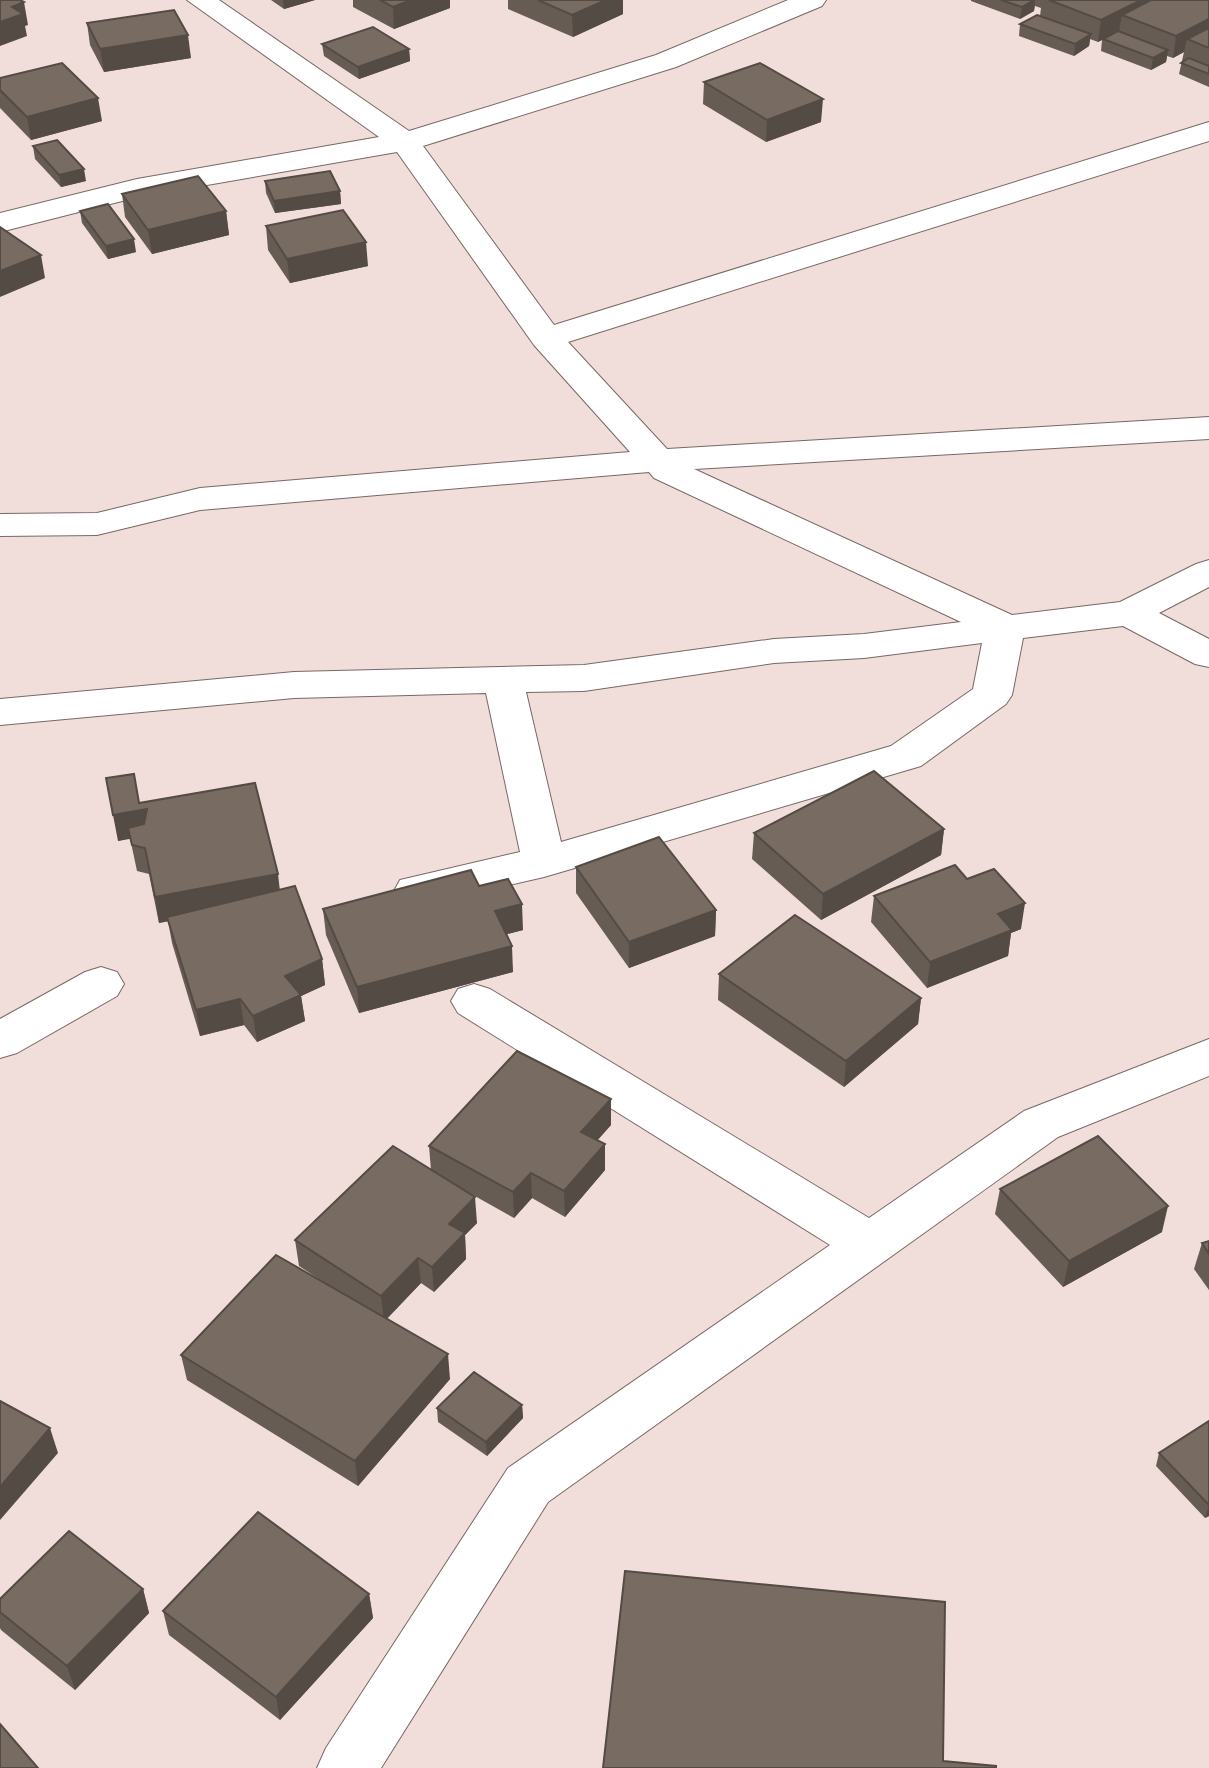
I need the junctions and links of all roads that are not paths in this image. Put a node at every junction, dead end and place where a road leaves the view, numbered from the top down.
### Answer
1 (201, 0) edge
2 (812, 0) edge
3 (1209, 131) edge
4 (405, 142) junction
5 (0, 223) edge
6 (546, 338) junction
7 (1209, 428) edge
8 (658, 460) junction
9 (0, 525) edge
10 (1209, 572) edge
11 (1129, 613) junction
12 (1005, 627) junction
13 (1209, 655) edge
14 (503, 680) junction
15 (0, 712) edge
16 (544, 862) junction
17 (381, 898) edge
18 (101, 984) dead end
19 (474, 1001) dead end
20 (0, 1041) edge
21 (1209, 1057) edge
22 (870, 1244) junction
23 (347, 1768) edge

1 - 4 street
2 - 4 street
3 - 6 street
4 - 5 street
4 - 6 street
6 - 8 street
7 - 8 street
8 - 9 street
8 - 12 street
10 - 11 street
11 - 12 street
11 - 13 street
12 - 14 street
12 - 16 street
14 - 15 street
14 - 16 street
16 - 17 street
18 - 20 street
19 - 22 street
21 - 22 street
22 - 23 street

